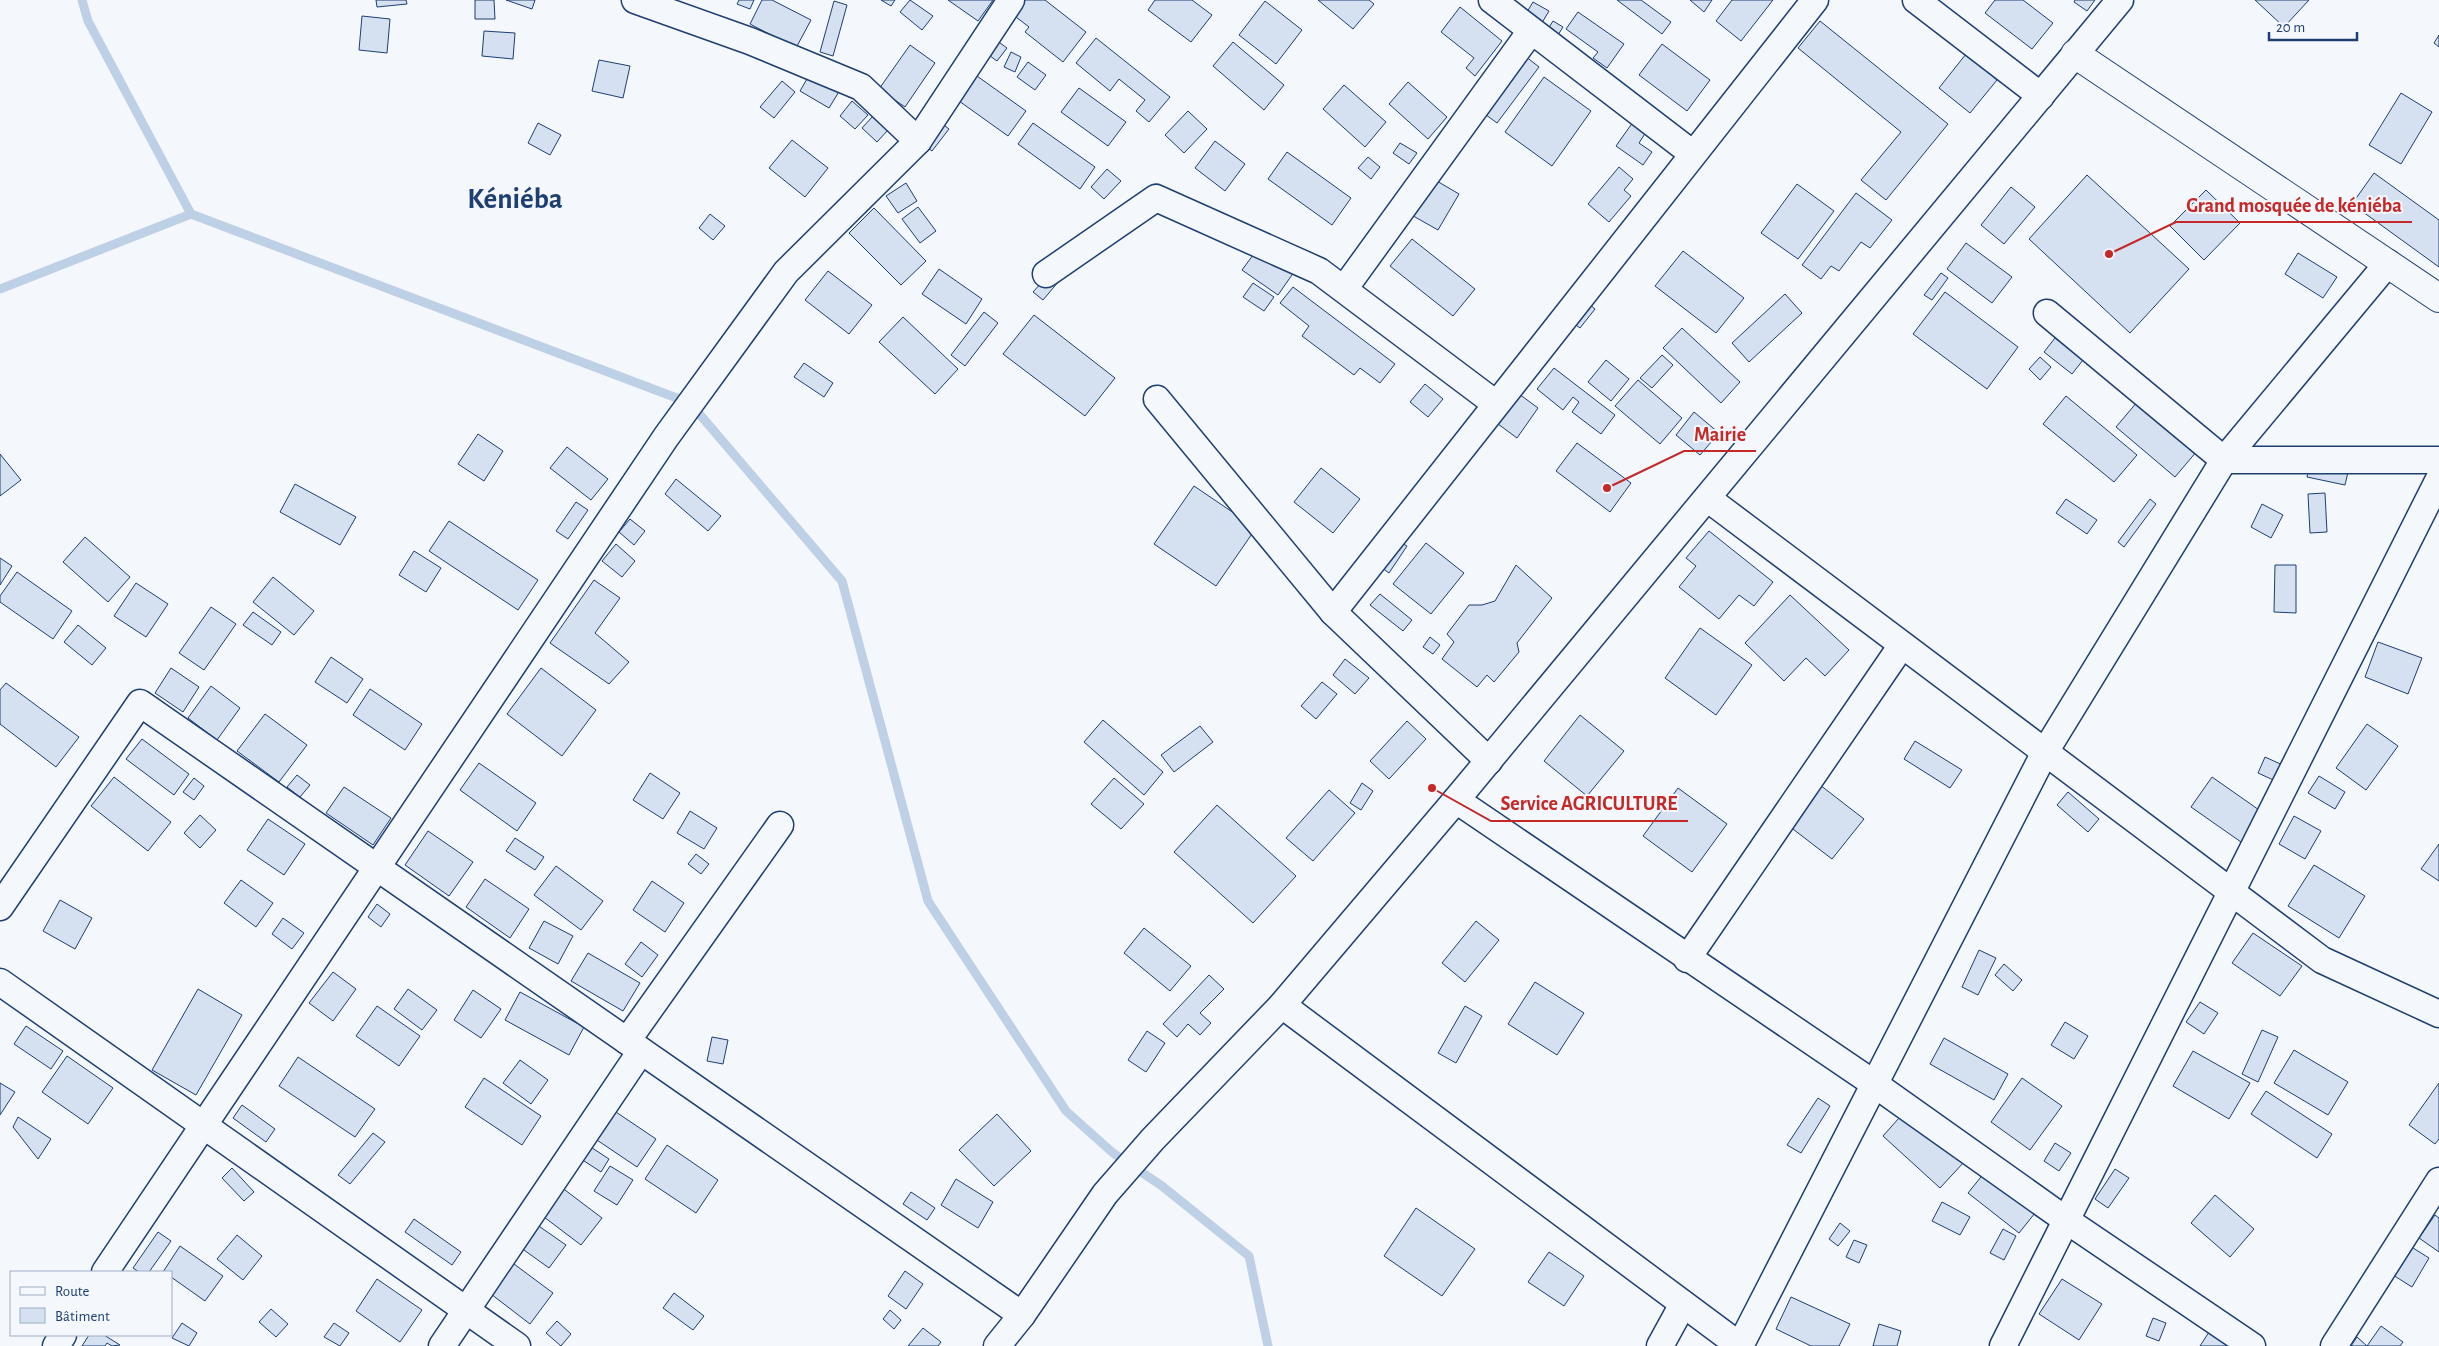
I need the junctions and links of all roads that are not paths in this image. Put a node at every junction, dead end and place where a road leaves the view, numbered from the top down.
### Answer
1 (634, 0) edge
2 (1011, 0) edge
3 (1492, 0) edge
4 (1815, 0) edge
5 (1916, 0) edge
6 (2120, 0) edge
7 (1531, 31) junction
8 (2075, 54) junction
9 (2041, 96) junction
10 (918, 141) junction
11 (1693, 154) junction
12 (2388, 263) junction
13 (1046, 274) dead end
14 (1344, 289) junction
15 (2439, 298) edge
16 (2047, 313) dead end
17 (1157, 399) dead end
18 (1496, 404) junction
19 (2224, 460) junction
20 (2439, 460) edge
21 (2439, 479) edge
22 (1707, 498) junction
23 (1333, 612) junction
24 (1902, 645) junction
25 (2045, 752) junction
26 (1489, 761) junction
27 (1456, 800) junction
28 (780, 825) dead end
29 (377, 867) junction
30 (2231, 892) junction
31 (0, 907) edge
32 (1687, 959) junction
33 (0, 982) edge
34 (1282, 1005) junction
35 (2439, 1014) edge
36 (634, 1046) junction
37 (1874, 1083) junction
38 (204, 1126) junction
39 (2439, 1181) edge
40 (2066, 1220) junction
41 (106, 1271) edge
42 (1683, 1304) junction
43 (466, 1311) junction
44 (1022, 1315) junction
45 (442, 1346) edge
46 (516, 1346) edge
47 (997, 1346) edge
48 (1660, 1346) edge
49 (2003, 1346) edge
50 (2252, 1346) edge
51 (2334, 1346) edge

1 - 10 street
2 - 10 street
3 - 7 street
4 - 11 street
5 - 9 street
6 - 8 street
7 - 11 street
7 - 14 street
8 - 9 street
8 - 12 street
9 - 22 street
10 - 29 street
11 - 18 street
12 - 15 street
12 - 19 street
13 - 14 street
14 - 18 street
16 - 19 street
17 - 23 street
18 - 23 street
19 - 20 street
19 - 25 street
21 - 30 street
22 - 24 street
22 - 26 street
23 - 26 street
24 - 25 street
24 - 32 street
25 - 30 street
25 - 37 street
26 - 27 street
27 - 32 street
27 - 34 street
28 - 36 street
29 - 31 street
29 - 36 street
29 - 38 street
30 - 35 street
30 - 40 street
32 - 37 street
33 - 38 street
34 - 42 street
34 - 44 street
36 - 43 street
36 - 44 street
37 - 40 street
37 - 42 street
38 - 41 street
38 - 43 street
39 - 51 street
40 - 49 street
40 - 50 street
42 - 48 street
43 - 45 street
43 - 46 street
44 - 47 street

